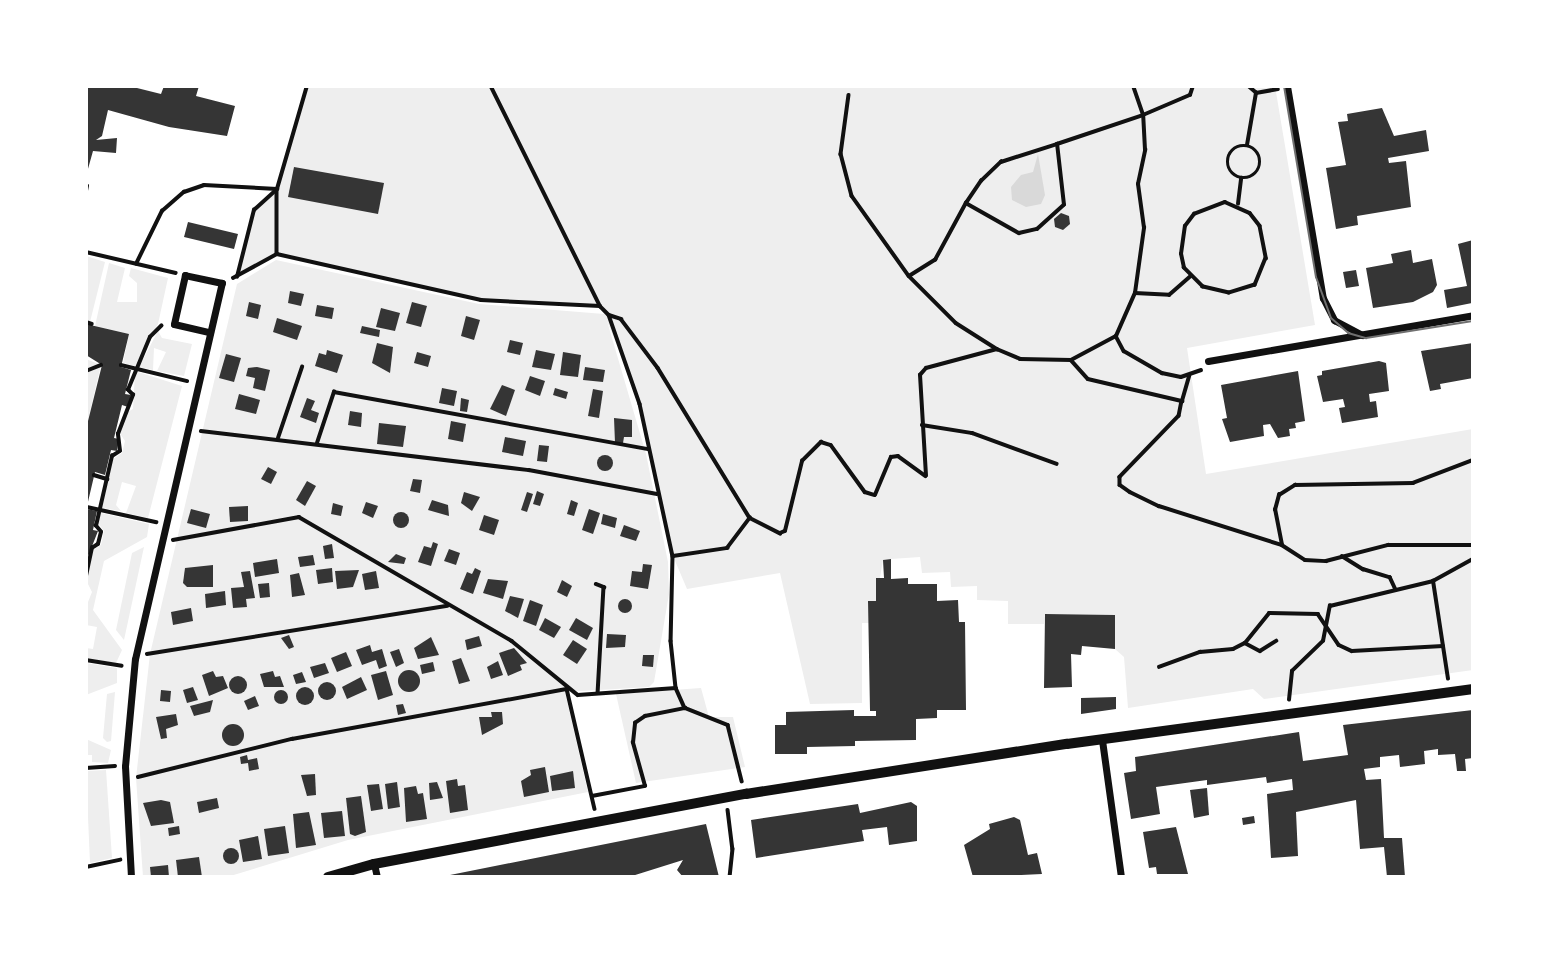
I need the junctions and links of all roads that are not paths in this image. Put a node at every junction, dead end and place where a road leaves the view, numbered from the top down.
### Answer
1 (1287, 87) edge
2 (1473, 315) edge
3 (209, 332) junction
4 (1362, 335) junction
5 (1208, 361) road end
6 (1473, 689) edge
7 (1102, 740) junction
8 (374, 864) junction
9 (131, 877) edge
10 (328, 877) edge
11 (377, 877) edge
12 (1121, 877) edge

1 - 4 street
2 - 4 street
3 - 3 street
3 - 9 street
4 - 5 street
6 - 7 street
7 - 8 street
7 - 12 street
8 - 10 street
8 - 11 street

